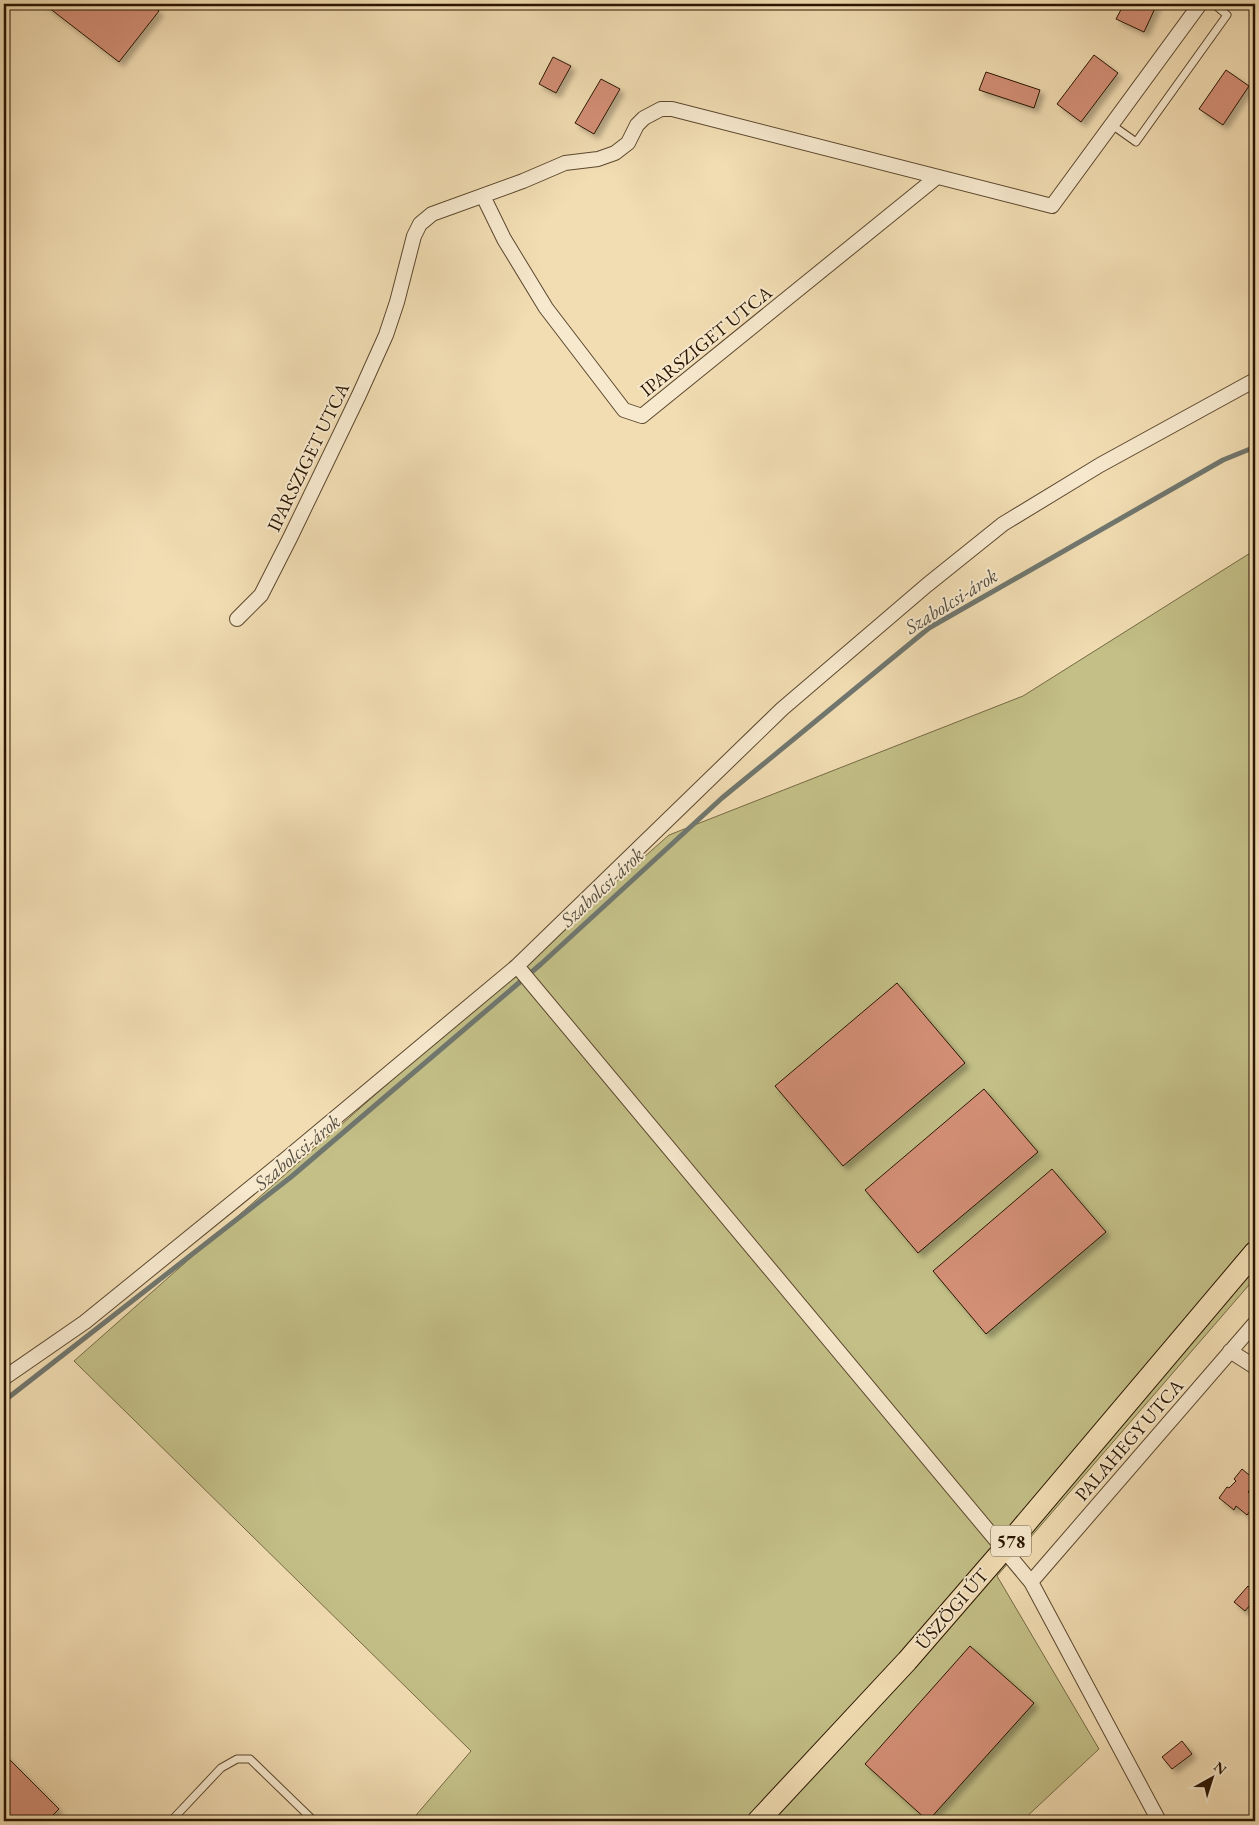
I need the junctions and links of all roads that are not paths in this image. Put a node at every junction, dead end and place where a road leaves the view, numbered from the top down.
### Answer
1 (1200, 4) edge
2 (1214, 4) edge
3 (1112, 125) junction
4 (937, 177) junction
5 (483, 196) junction
6 (1255, 380) edge
7 (237, 619) dead end
8 (523, 974) junction
9 (1255, 1252) edge
10 (1255, 1323) edge
11 (1230, 1351) junction
12 (1255, 1368) edge
13 (4, 1378) edge
14 (1004, 1549) junction
15 (1031, 1582) junction
16 (171, 1821) edge
17 (314, 1821) edge
18 (758, 1821) edge
19 (1159, 1821) edge

1 - 3 street
2 - 3 lane
3 - 4 street, IPARSZIGET UTCA
4 - 5 street, IPARSZIGET UTCA
4 - 5 street, IPARSZIGET UTCA
5 - 7 street, IPARSZIGET UTCA
6 - 8 street
8 - 13 street
8 - 14 street
9 - 14 main road, ÜSZÖGI ÚT / 578
10 - 11 street, PALAHEGY UTCA
11 - 12 street
11 - 15 street, PALAHEGY UTCA
14 - 15 street
14 - 18 main road, ÜSZÖGI ÚT / 578
15 - 19 street
16 - 17 lane

